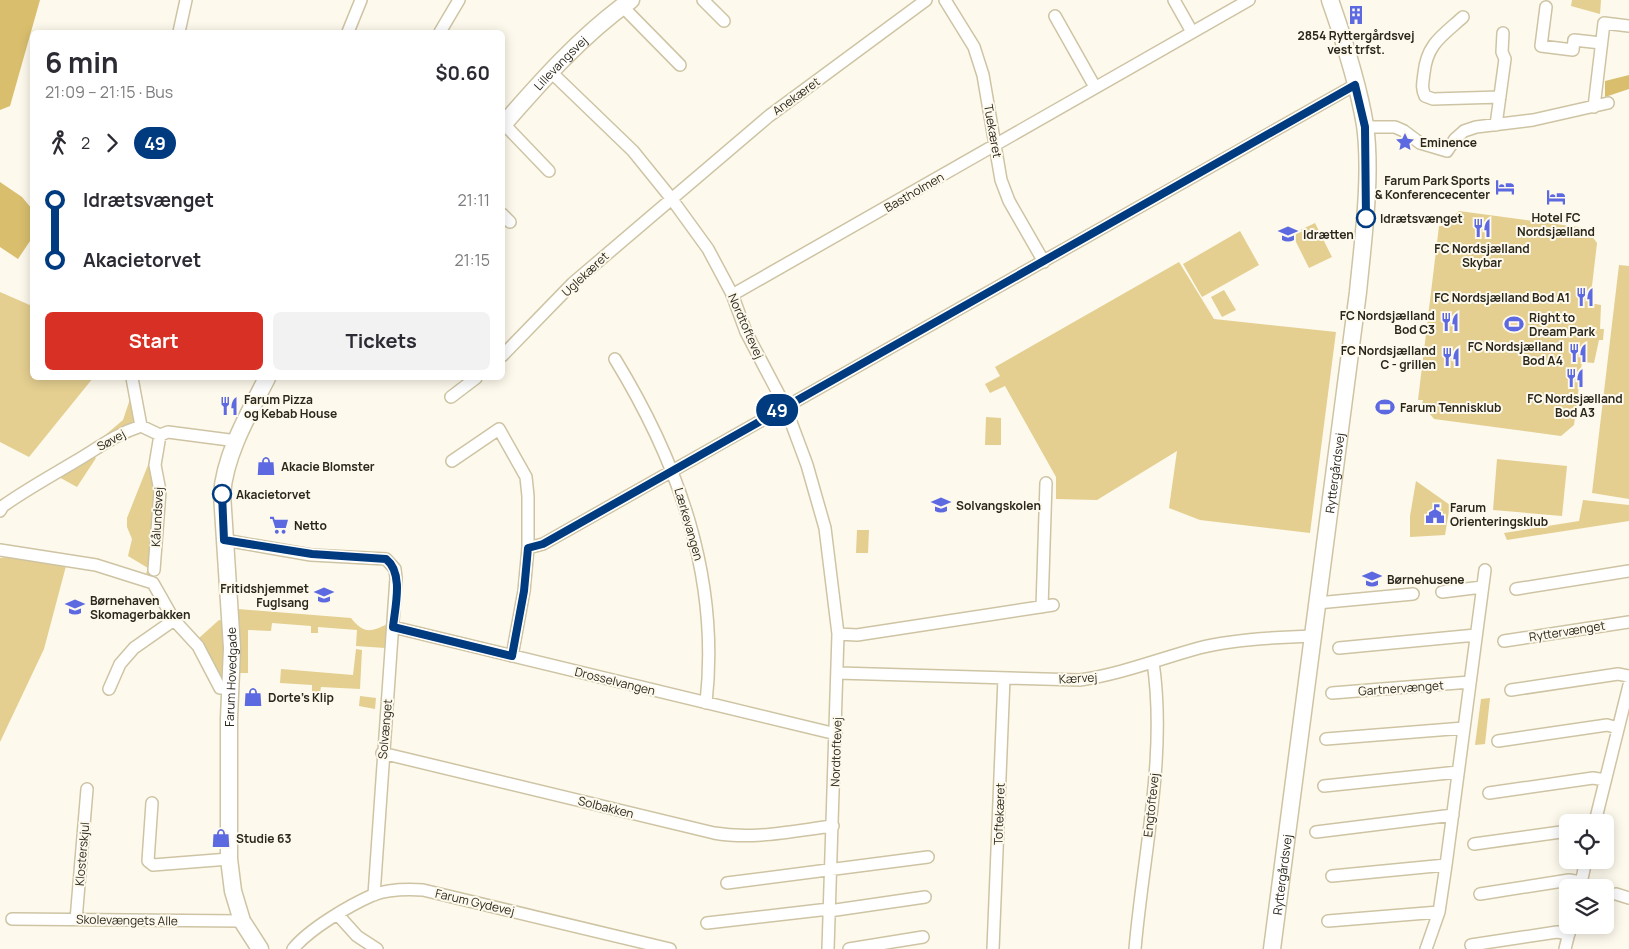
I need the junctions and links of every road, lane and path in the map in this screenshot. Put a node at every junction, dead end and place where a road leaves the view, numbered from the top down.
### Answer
1 (186, 0) edge
2 (361, 0) edge
3 (459, 0) edge
4 (703, 0) edge
5 (926, 0) edge
6 (945, 0) edge
7 (1174, 0) edge
8 (1248, 0) edge
9 (1330, 0) edge
10 (627, 3) edge
11 (1546, 7) dead end
12 (1055, 16) dead end
13 (1463, 18) dead end
14 (724, 21) dead end
15 (1629, 26) edge
16 (179, 30) edge
17 (349, 30) edge
18 (441, 30) edge
19 (1192, 32) junction
20 (1503, 33) dead end
21 (1602, 44) junction
22 (680, 65) dead end
23 (550, 71) junction
24 (1355, 85) junction
25 (1095, 87) junction
26 (1500, 97) junction
27 (1608, 103) dead end
28 (1594, 107) junction
29 (505, 123) edge
30 (1496, 125) junction
31 (505, 127) edge
32 (1365, 127) junction
33 (996, 146) junction
34 (549, 171) dead end
35 (671, 198) junction
36 (1044, 262) junction
37 (732, 295) junction
38 (505, 353) edge
39 (615, 359) dead end
40 (132, 380) edge
41 (266, 380) edge
42 (473, 380) edge
43 (450, 397) dead end
44 (786, 406) junction
45 (141, 426) junction
46 (160, 435) junction
47 (237, 441) junction
48 (452, 461) dead end
49 (673, 469) junction
50 (1046, 483) dead end
51 (0, 511) edge
52 (224, 540) junction
53 (528, 548) junction
54 (0, 550) edge
55 (154, 570) dead end
56 (1485, 570) dead end
57 (1629, 571) edge
58 (1482, 587) junction
59 (1516, 589) dead end
60 (1442, 592) dead end
61 (1413, 594) dead end
62 (1317, 604) junction
63 (174, 620) junction
64 (1629, 622) edge
65 (393, 627) junction
66 (838, 634) junction
67 (1476, 635) junction
68 (1313, 636) junction
69 (1504, 641) dead end
70 (1339, 648) dead end
71 (512, 656) junction
72 (1153, 662) junction
73 (838, 672) junction
74 (1629, 676) edge
75 (1004, 678) junction
76 (1470, 682) junction
77 (1629, 685) edge
78 (230, 688) junction
79 (109, 689) dead end
80 (1511, 690) dead end
81 (1332, 693) dead end
82 (706, 703) junction
83 (1464, 728) junction
84 (1618, 728) junction
85 (836, 734) junction
86 (1326, 740) dead end
87 (1498, 741) dead end
88 (382, 753) junction
89 (1458, 772) junction
90 (1605, 780) junction
91 (1324, 786) dead end
92 (87, 789) dead end
93 (1489, 793) dead end
94 (152, 803) dead end
95 (1597, 814) edge
96 (1453, 815) junction
97 (833, 826) junction
98 (1316, 832) dead end
99 (1559, 832) edge
100 (1474, 844) dead end
101 (928, 857) dead end
102 (229, 859) junction
103 (1446, 865) junction
104 (831, 869) junction
105 (1332, 876) dead end
106 (1559, 882) edge
107 (727, 883) dead end
108 (1480, 894) dead end
109 (1616, 894) dead end
110 (374, 895) junction
111 (925, 897) dead end
112 (1629, 898) edge
113 (829, 910) junction
114 (1439, 912) junction
115 (338, 915) junction
116 (12, 919) dead end
117 (76, 920) junction
118 (242, 921) junction
119 (1328, 921) dead end
120 (707, 923) dead end
121 (1559, 932) edge
122 (1569, 934) edge
123 (923, 937) dead end
124 (1471, 945) dead end
125 (260, 949) edge
126 (293, 949) edge
127 (377, 949) edge
128 (670, 949) edge
129 (828, 949) edge
130 (849, 949) edge
131 (993, 949) edge
132 (1135, 949) edge
133 (1272, 949) edge
134 (1426, 949) edge
135 (1565, 949) edge

1 - 16 street
2 - 17 street
3 - 18 street
4 - 14 street
5 - 35 street, Anekæret
6 - 33 street, Tuekæret
7 - 19 street
8 - 19 street, Bastholmen
9 - 24 street, Ryttergårdsvej
10 - 22 street, Lillevangsvej
10 - 23 street, Lillevangsvej
11 - 21 street
12 - 25 street
13 - 26 street
15 - 21 street
19 - 25 street, Bastholmen
20 - 26 street
21 - 28 street
23 - 29 street, Lillevangsvej
23 - 35 street, Nordtoftevej
24 - 32 street, Ryttergårdsvej
24 - 36 street
25 - 33 street, Bastholmen
26 - 30 street
27 - 28 street
28 - 30 street
30 - 32 street
31 - 34 street, Lillevangsvej
32 - 62 street, Ryttergårdsvej
33 - 36 street, Tuekæret
33 - 37 street, Bastholmen
35 - 37 street, Nordtoftevej
35 - 38 street, Uglekæret
36 - 44 street
37 - 44 street, Nordtoftevej
39 - 49 street, Lærkevangen
40 - 45 street
41 - 47 street, Farum Hovedgade
42 - 43 street
44 - 49 street
44 - 66 street, Nordtoftevej
45 - 46 street, Søvej
45 - 51 street, Søvej
46 - 47 street, Søvej
46 - 55 street, Kålundsvej
47 - 52 street, Farum Hovedgade
48 - 53 street
49 - 53 street
49 - 82 street, Lærkevangen
50 - 66 street
52 - 65 street, Solvænget
52 - 78 street, Farum Hovedgade
53 - 71 street
54 - 63 street
56 - 58 street
57 - 59 street
58 - 60 street
58 - 67 street
61 - 62 street
62 - 68 street, Ryttergårdsvej
63 - 78 street
63 - 79 street
64 - 69 street, Ryttervænget
65 - 71 street, Drosselvangen
65 - 88 street, Solvænget
66 - 73 street, Nordtoftevej
67 - 70 street
67 - 76 street
68 - 72 street, Kærvej
68 - 133 street, Ryttergårdsvej
71 - 82 street, Drosselvangen
72 - 75 street, Kærvej
72 - 132 street, Engtoftevej
73 - 75 street, Kærvej
73 - 85 street, Nordtoftevej
74 - 80 street
75 - 131 street, Toftekæret
76 - 81 street, Gartnervænget
76 - 83 street
77 - 84 street
78 - 102 street, Farum Hovedgade
82 - 85 street, Drosselvangen
83 - 86 street
83 - 89 street
84 - 87 street
84 - 90 street
85 - 97 street, Nordtoftevej
88 - 97 street, Solbakken
88 - 110 street, Solvænget
89 - 91 street
89 - 96 street
90 - 93 street
90 - 95 street
92 - 117 street, Klosterskjul
94 - 102 street
96 - 98 street
96 - 103 street
97 - 104 street, Nordtoftevej
99 - 100 street
101 - 104 street
102 - 118 street, Farum Hovedgade
103 - 105 street
103 - 114 street
104 - 107 street
104 - 113 street, Nordtoftevej
106 - 108 street
109 - 112 street
110 - 115 street, Farum Gydevej
110 - 128 street, Farum Gydevej
111 - 113 street
113 - 120 street
113 - 129 street, Nordtoftevej
114 - 119 street
114 - 134 street
115 - 126 street, Farum Gydevej
115 - 127 street
116 - 117 street, Skolevængets Alle
117 - 118 street, Skolevængets Alle
118 - 125 street, Farum Hovedgade
121 - 124 street
122 - 135 street
123 - 130 street

